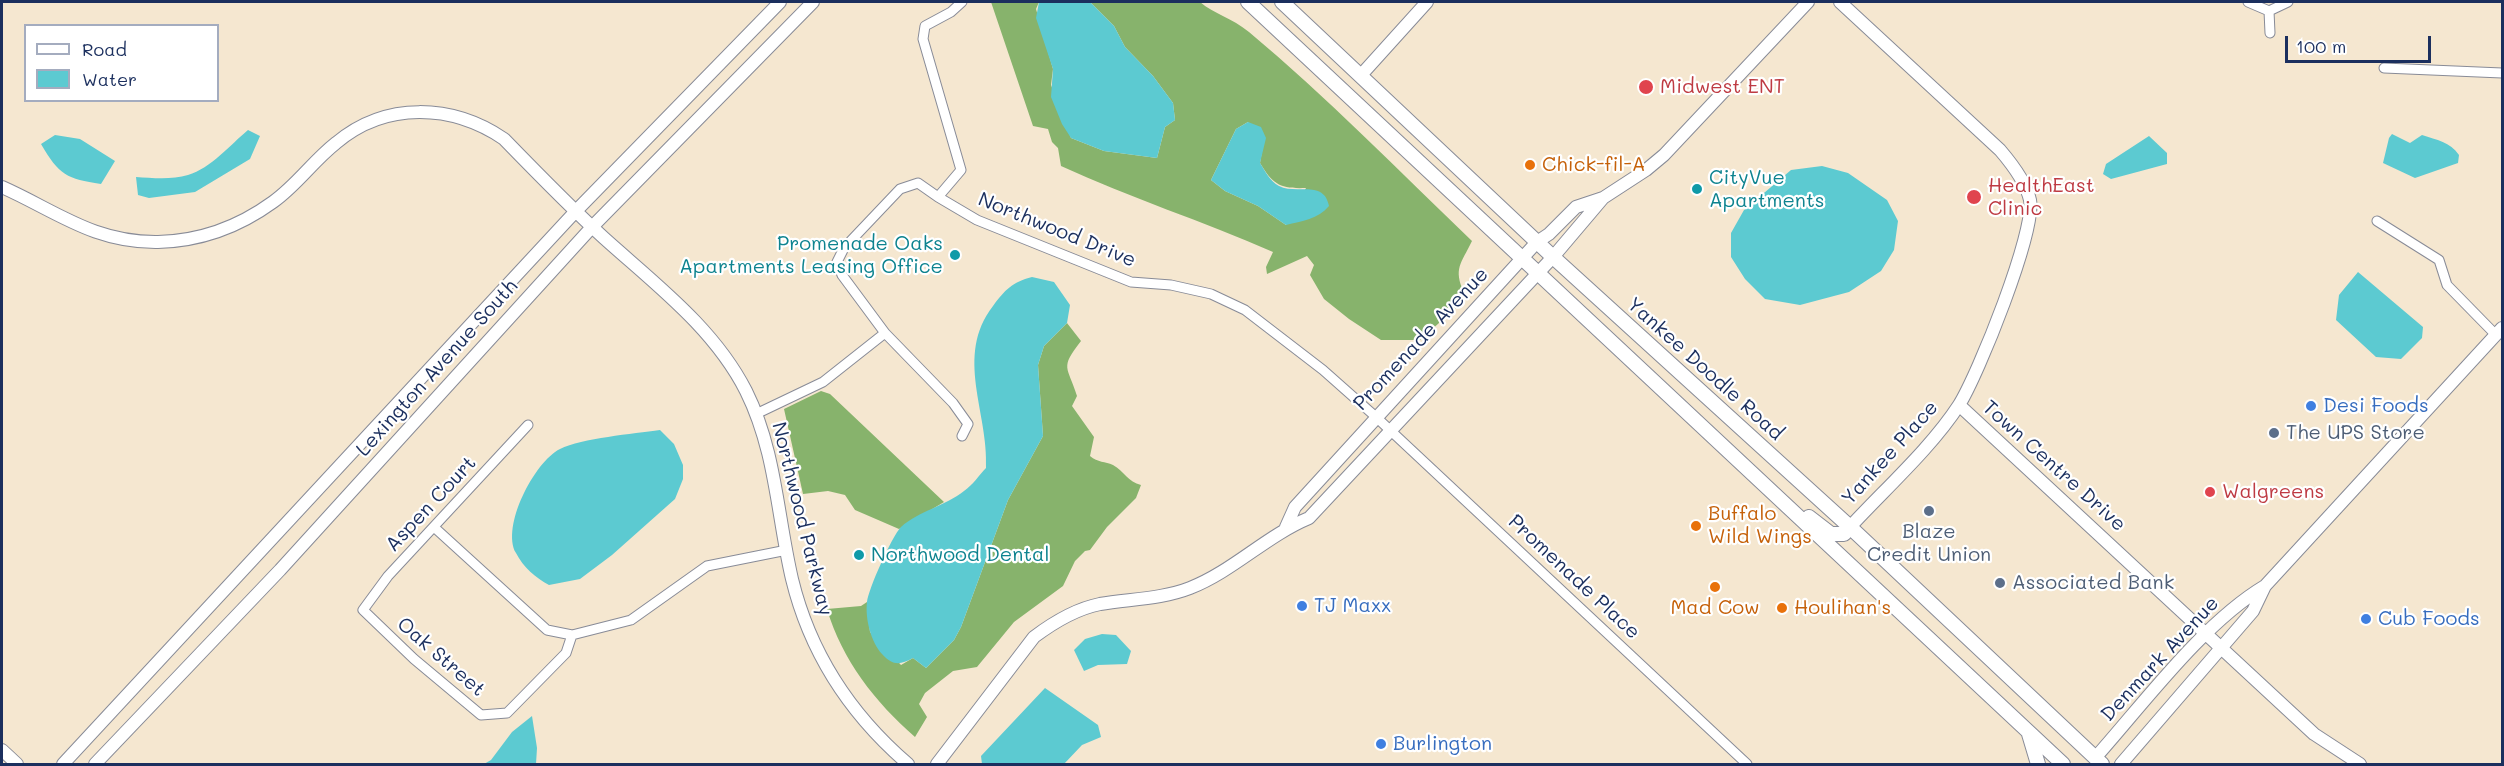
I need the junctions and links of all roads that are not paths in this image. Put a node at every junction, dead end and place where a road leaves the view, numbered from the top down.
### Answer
1 (780, 2) edge
2 (813, 2) edge
3 (962, 2) edge
4 (1248, 2) edge
5 (1282, 2) edge
6 (1427, 2) edge
7 (1808, 2) edge
8 (1840, 2) edge
9 (2248, 2) edge
10 (2288, 2) edge
11 (2269, 11) junction
12 (2270, 33) dead end
13 (2384, 68) dead end
14 (2502, 73) edge
15 (1362, 74) junction
16 (2, 187) edge
17 (938, 197) junction
18 (1603, 198) junction
19 (575, 212) junction
20 (2377, 221) dead end
21 (592, 227) junction
22 (1537, 242) junction
23 (1553, 257) junction
24 (1522, 258) junction
25 (1538, 273) junction
26 (2499, 331) edge
27 (885, 333) junction
28 (1959, 405) junction
29 (756, 414) junction
30 (1376, 417) junction
31 (528, 425) dead end
32 (1389, 429) junction
33 (962, 436) dead end
34 (1743, 466) junction
35 (1286, 527) junction
36 (1850, 527) junction
37 (435, 528) junction
38 (787, 550) junction
39 (2265, 586) junction
40 (363, 610) joint
41 (2206, 634) junction
42 (573, 635) junction
43 (2220, 647) junction
44 (2028, 732) junction
45 (2, 750) edge
46 (2096, 762) edge
47 (17, 765) edge
48 (63, 765) edge
49 (95, 765) edge
50 (908, 765) edge
51 (936, 765) edge
52 (1747, 765) edge
53 (2038, 765) edge
54 (2063, 765) edge
55 (2121, 765) edge
56 (2360, 765) edge

1 - 19 street, Lexington Avenue South
2 - 21 street, Lexington Avenue South
3 - 17 street, Northwood Drive
4 - 24 main road
5 - 15 main road, Yankee Doodle Road
6 - 15 street
7 - 18 street, Promenade Avenue
8 - 28 street, Town Centre Drive
9 - 11 street
10 - 11 street
11 - 12 street
13 - 14 street
15 - 22 main road, Yankee Doodle Road
16 - 19 street, Northwood Parkway
17 - 27 street, Northwood Drive
17 - 30 street, Northwood Drive
18 - 22 street, Promenade Avenue
18 - 23 street, Promenade Avenue
19 - 21 street, Northwood Parkway
19 - 48 street, Lexington Avenue South
20 - 26 street
21 - 29 street, Northwood Parkway
21 - 49 street, Lexington Avenue South
22 - 23 main road, Yankee Doodle Road
22 - 24 street, Promenade Avenue
23 - 25 street, Promenade Avenue
23 - 36 main road, Yankee Doodle Road
24 - 25 main road
24 - 30 street, Promenade Avenue
25 - 32 street, Promenade Avenue
25 - 34 main road
26 - 39 street, Denmark Avenue
27 - 29 street
27 - 33 street
28 - 36 street, Yankee Place
28 - 41 street, Town Centre Drive
29 - 38 street, Northwood Parkway
30 - 32 street, Promenade Place
30 - 35 street, Promenade Avenue
31 - 37 street, Aspen Court
32 - 35 street, Promenade Avenue
32 - 52 street, Promenade Place
34 - 36 main road
34 - 44 main road
35 - 51 street, Promenade Avenue
36 - 46 main road, Yankee Doodle Road
37 - 40 street, Aspen Court
37 - 42 street
38 - 42 street
38 - 50 street, Northwood Parkway
39 - 41 street, Denmark Avenue
39 - 43 street, Denmark Avenue
40 - 42 street, Oak Street
41 - 43 street, Town Centre Drive
41 - 46 street, Denmark Avenue
43 - 55 street, Denmark Avenue
43 - 56 street, Town Centre Drive
44 - 53 main road
44 - 54 main road
45 - 47 street

